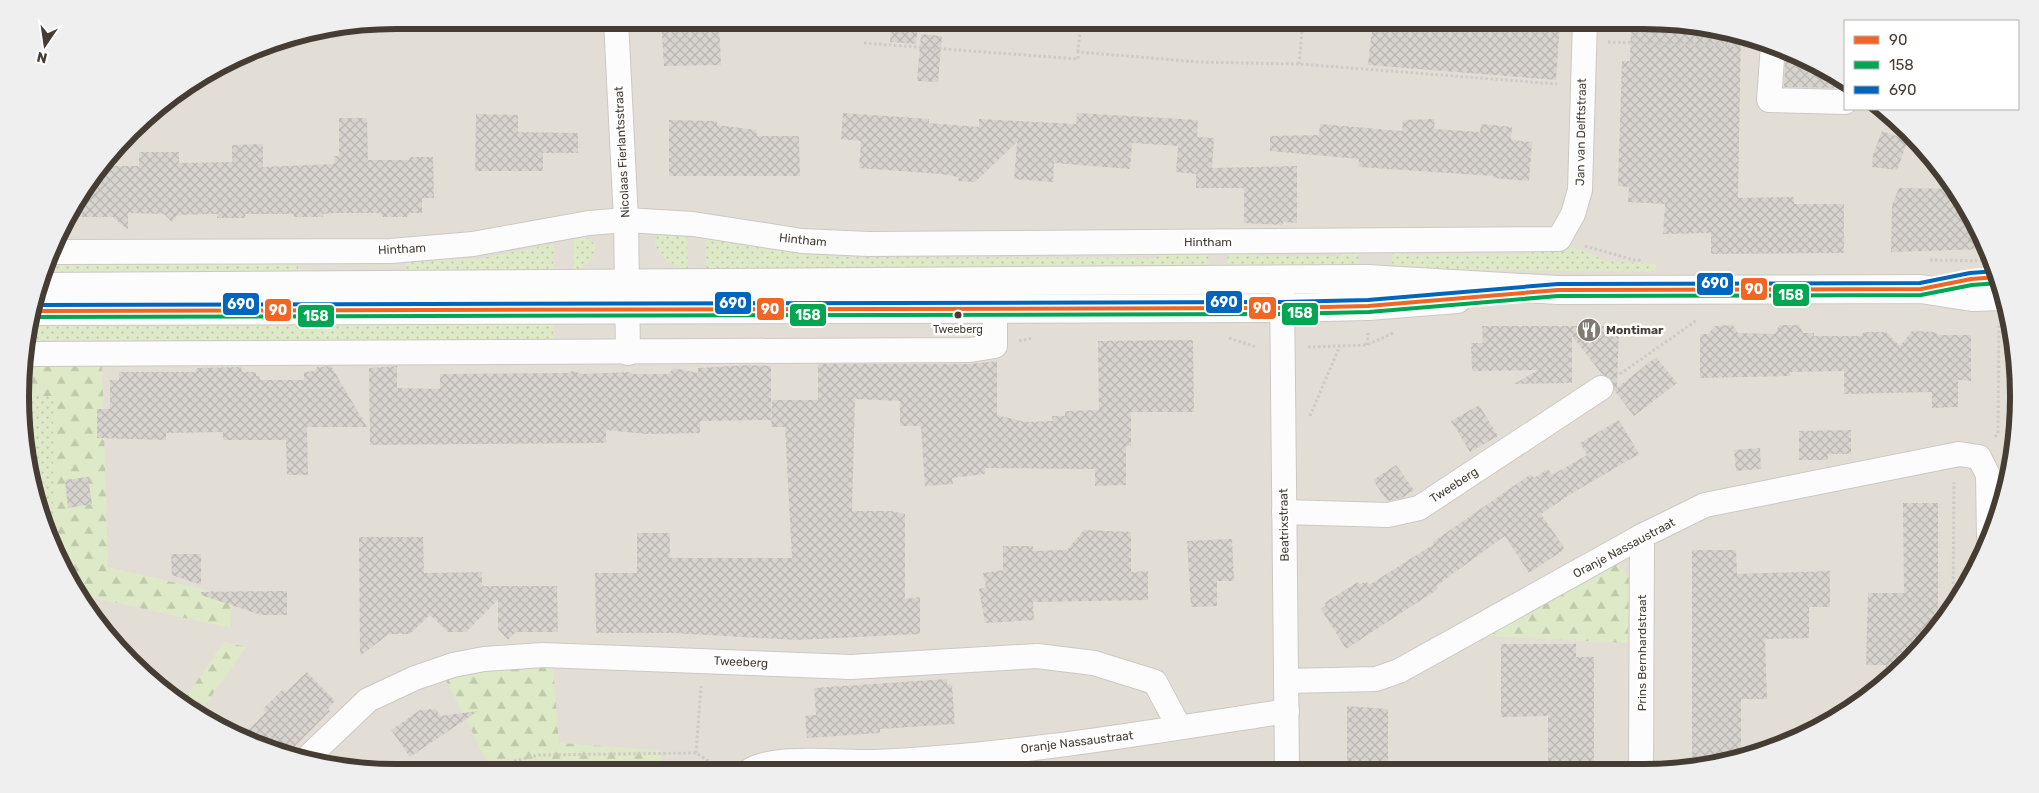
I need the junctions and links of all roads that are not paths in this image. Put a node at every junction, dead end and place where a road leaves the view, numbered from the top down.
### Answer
1 (616, 29) edge
2 (1585, 31) edge
3 (1773, 53) edge
4 (1844, 102) edge
5 (626, 220) junction
6 (1559, 238) joint
7 (59, 252) edge
8 (1991, 278) edge
9 (1282, 280) junction
10 (626, 284) junction
11 (45, 287) edge
12 (1921, 289) junction
13 (1558, 290) junction
14 (1999, 305) edge
15 (995, 308) junction
16 (1282, 308) junction
17 (39, 311) edge
18 (627, 311) junction
19 (628, 352) junction
20 (32, 354) edge
21 (1601, 388) road end
22 (1284, 512) junction
23 (1989, 521) edge
24 (1642, 536) junction
25 (1286, 681) junction
26 (1287, 711) junction
27 (1179, 727) junction
28 (311, 754) edge
29 (767, 764) edge
30 (1287, 764) edge
31 (1641, 764) edge

1 - 5 street, Nicolaas Fierlantsstraat
2 - 6 street, Jan van Delftstraat
3 - 4 street
5 - 6 street, Hintham
5 - 7 street, Hintham
5 - 10 street, Nicolaas Fierlantsstraat
8 - 12 street
9 - 10 street
9 - 13 street
9 - 16 street, Beatrixstraat
10 - 11 street
10 - 18 street
12 - 13 street
12 - 14 street
13 - 16 street
15 - 16 street
15 - 18 street
15 - 19 street
16 - 22 street, Beatrixstraat
17 - 18 street
18 - 19 street
19 - 20 street
21 - 22 street, Tweeberg
22 - 25 street, Beatrixstraat
23 - 24 street, Oranje Nassaustraat
24 - 25 street, Oranje Nassaustraat
24 - 31 street, Prins Bernhardstraat
25 - 26 street, Beatrixstraat
26 - 27 street, Oranje Nassaustraat
26 - 30 street, Beatrixstraat
27 - 28 street, Tweeberg
27 - 29 street, Oranje Nassaustraat

